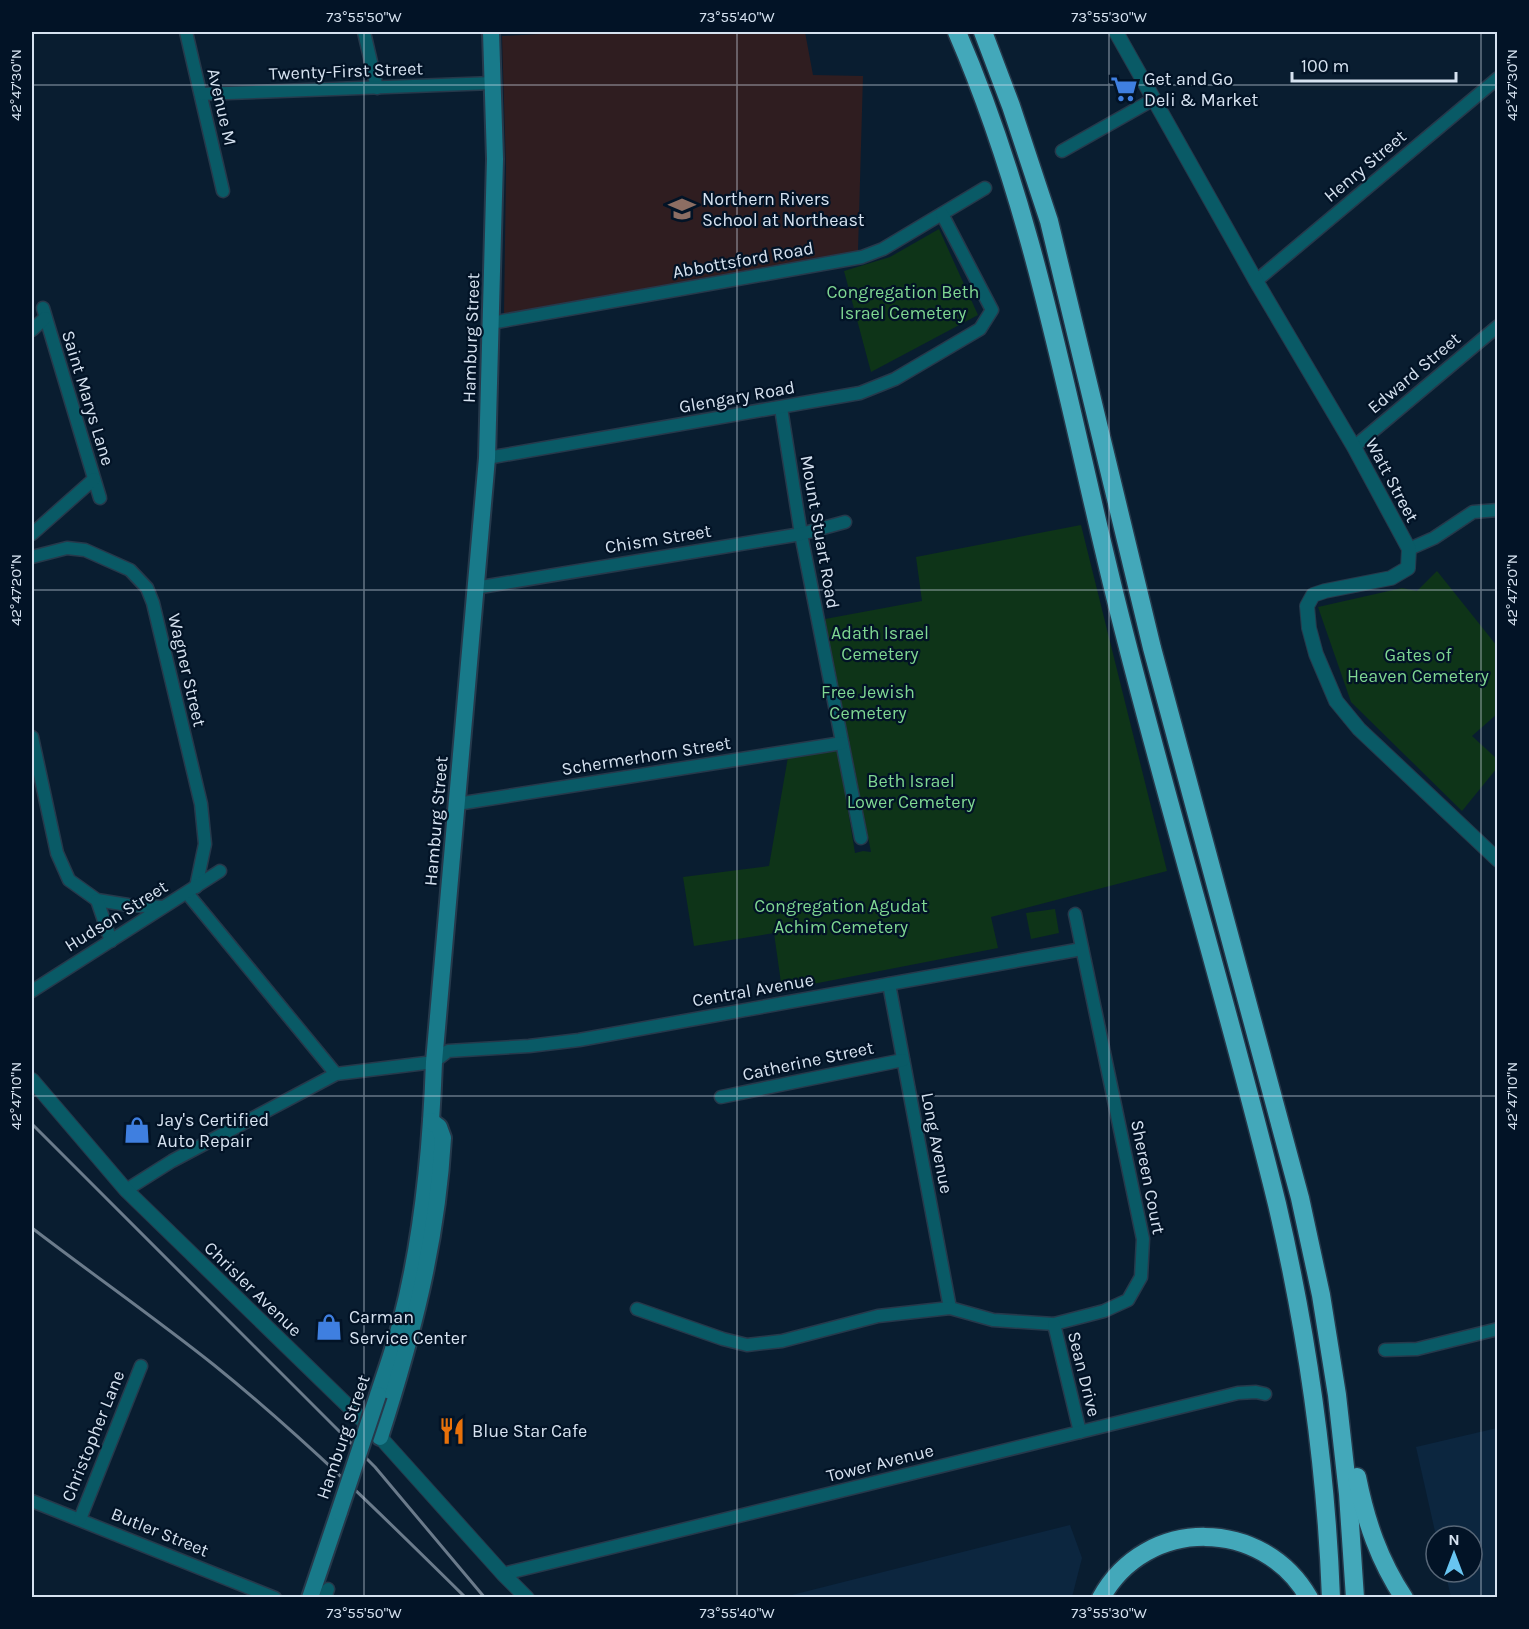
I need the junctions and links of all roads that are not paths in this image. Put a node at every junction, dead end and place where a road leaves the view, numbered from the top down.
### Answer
1 (186, 32) edge
2 (364, 32) edge
3 (491, 32) edge
4 (957, 32) edge
5 (983, 32) edge
6 (1116, 32) edge
7 (1497, 78) edge
8 (493, 83) junction
9 (377, 88) junction
10 (201, 94) junction
11 (1154, 99) junction
12 (1062, 151) dead end
13 (985, 188) dead end
14 (222, 191) dead end
15 (942, 214) junction
16 (1256, 281) junction
17 (491, 324) junction
18 (1497, 326) edge
19 (32, 330) edge
20 (781, 408) junction
21 (1354, 447) junction
22 (487, 458) junction
23 (94, 479) junction
24 (100, 498) dead end
25 (1497, 510) edge
26 (845, 522) dead end
27 (32, 534) edge
28 (801, 534) junction
29 (1409, 549) junction
30 (32, 557) edge
31 (475, 588) junction
32 (32, 737) edge
33 (842, 743) junction
34 (457, 804) junction
35 (861, 838) dead end
36 (1497, 860) edge
37 (220, 871) dead end
38 (191, 890) junction
39 (97, 900) junction
40 (163, 907) junction
41 (1075, 914) dead end
42 (111, 941) junction
43 (1082, 949) junction
44 (889, 984) junction
45 (32, 991) edge
46 (903, 1060) junction
47 (434, 1062) junction
48 (336, 1074) junction
49 (32, 1080) edge
50 (721, 1097) dead end
51 (431, 1121) junction
52 (126, 1190) junction
53 (950, 1308) junction
54 (637, 1309) dead end
55 (1054, 1324) junction
56 (1497, 1329) edge
57 (1330, 1345) junction
58 (1385, 1350) dead end
59 (141, 1366) dead end
60 (1265, 1394) dead end
61 (1080, 1432) junction
62 (380, 1437) junction
63 (32, 1501) edge
64 (80, 1519) junction
65 (503, 1574) junction
66 (275, 1598) edge
67 (310, 1598) edge
68 (527, 1598) edge
69 (1101, 1598) edge
70 (1309, 1598) edge
71 (1331, 1598) edge
72 (1355, 1598) edge
73 (1404, 1598) edge

1 - 10 street, Avenue M
2 - 9 street
3 - 8 main road, Hamburg Street
4 - 71 highway
5 - 57 highway
6 - 11 street, Watt Street
7 - 16 street, Henry Street
8 - 9 street, Twenty-First Street
8 - 17 main road, Hamburg Street
9 - 10 street, Twenty-First Street
10 - 14 street, Avenue M
11 - 12 street
11 - 16 street, Watt Street
13 - 15 street, Abbottsford Road
15 - 17 street, Abbottsford Road
15 - 20 street, Glengary Road
16 - 21 street, Watt Street
17 - 22 main road, Hamburg Street
18 - 21 street, Edward Street
19 - 23 street, Saint Marys Lane
20 - 22 street, Glengary Road
20 - 28 street, Mount Stuart Road
21 - 29 street, Watt Street
22 - 31 main road, Hamburg Street
23 - 24 street, Saint Marys Lane
23 - 27 street
25 - 29 street
26 - 28 street, Chism Street
28 - 31 street, Chism Street
28 - 33 street, Mount Stuart Road
29 - 36 street, Watt Street
30 - 38 street, Wagner Street
31 - 34 main road, Hamburg Street
32 - 39 street
33 - 34 street, Schermerhorn Street
33 - 35 street, Mount Stuart Road
34 - 47 main road, Hamburg Street
37 - 38 street, Hudson Street
38 - 40 street, Hudson Street
38 - 48 street
39 - 40 street
39 - 42 street
40 - 42 street, Hudson Street
41 - 43 street, Shereen Court
42 - 45 street, Hudson Street
43 - 44 street, Central Avenue
43 - 55 street, Shereen Court
44 - 46 street, Long Avenue
44 - 47 street, Central Avenue
46 - 50 street, Catherine Street
46 - 53 street, Long Avenue
47 - 48 street, Central Avenue
47 - 51 main road, Hamburg Street
48 - 52 street
49 - 52 street, Chrisler Avenue
51 - 62 main road
51 - 67 main road, Hamburg Street, bridge
52 - 62 street, Chrisler Avenue
53 - 54 street, Shereen Court
53 - 55 street, Shereen Court
55 - 61 street, Sean Drive
56 - 58 street
57 - 72 highway
57 - 73 highway
59 - 64 street, Christopher Lane
60 - 61 street, Tower Avenue
61 - 65 street, Tower Avenue
62 - 65 street, Chrisler Avenue
63 - 64 street, Butler Street
64 - 66 street, Butler Street
65 - 68 street, Chrisler Avenue
69 - 70 highway

